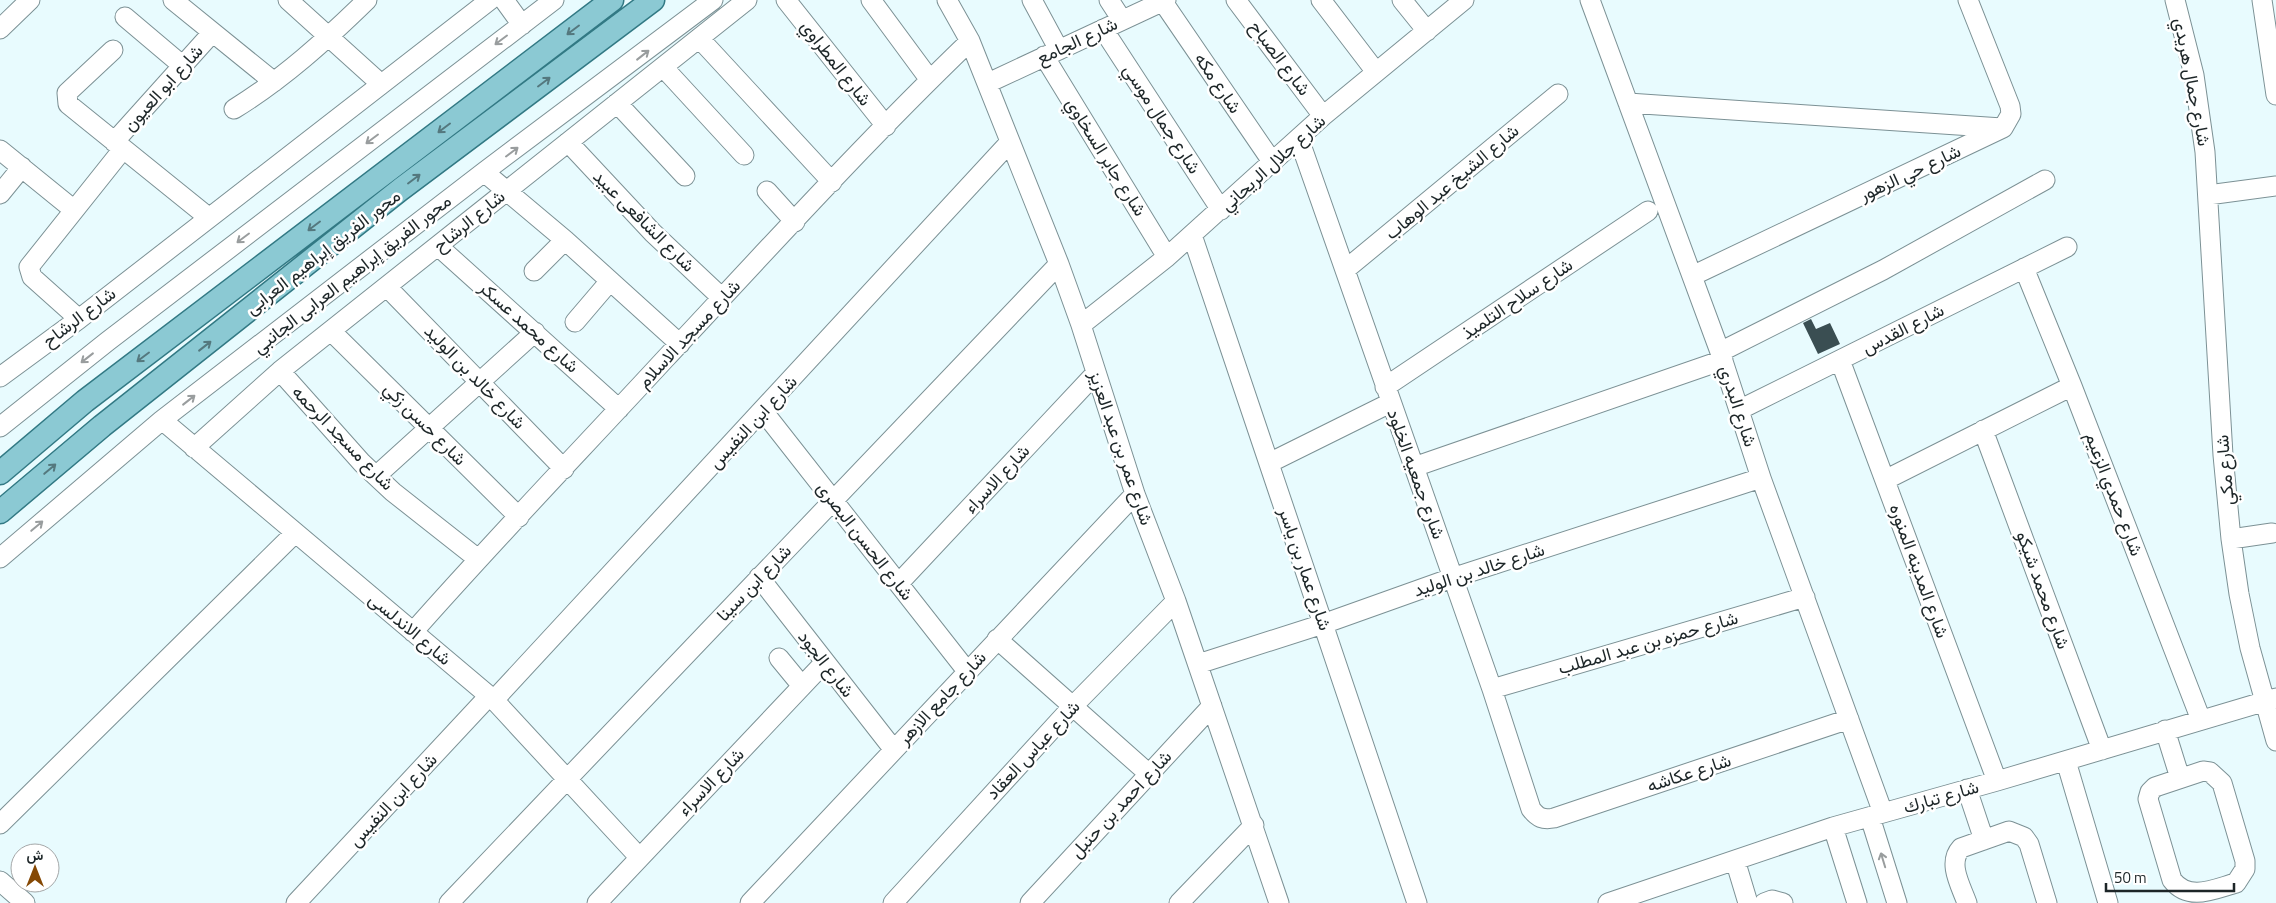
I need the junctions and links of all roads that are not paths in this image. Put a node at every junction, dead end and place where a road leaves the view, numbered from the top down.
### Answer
1 (173, 0) edge
2 (288, 0) edge
3 (367, 0) edge
4 (490, 0) edge
5 (504, 0) edge
6 (554, 0) edge
7 (612, 0) edge
8 (653, 0) edge
9 (713, 0) edge
10 (747, 0) edge
11 (786, 0) edge
12 (871, 0) edge
13 (947, 0) edge
14 (1032, 0) edge
15 (1109, 0) edge
16 (1236, 0) edge
17 (1321, 0) edge
18 (1402, 0) edge
19 (1464, 0) edge
20 (1590, 0) edge
21 (1968, 0) edge
22 (2175, 0) edge
23 (2262, 0) edge
24 (25, 1) edge
25 (1165, 1) edge
26 (192, 6) edge
27 (125, 17) dead end
28 (1122, 20) junction
29 (522, 25) junction
30 (0, 28) edge
31 (1104, 29) junction
32 (1427, 31) junction
33 (212, 33) junction
34 (329, 36) junction
35 (699, 38) junction
36 (970, 41) junction
37 (113, 50) dead end
38 (1052, 53) junction
39 (183, 66) junction
40 (663, 67) junction
41 (1376, 72) junction
42 (930, 80) junction
43 (274, 82) junction
44 (988, 83) junction
45 (381, 84) junction
46 (1558, 94) dead end
47 (2276, 95) edge
48 (618, 103) junction
49 (1628, 103) junction
50 (234, 108) dead end
51 (1323, 116) junction
52 (886, 126) junction
53 (2003, 128) junction
54 (1299, 139) junction
55 (568, 142) junction
56 (1010, 142) junction
57 (119, 146) junction
58 (0, 150) edge
59 (744, 155) dead end
60 (1273, 164) junction
61 (22, 167) junction
62 (484, 172) junction
63 (685, 176) dead end
64 (2045, 180) dead end
65 (832, 182) junction
66 (2276, 186) edge
67 (506, 191) junction
68 (767, 191) dead end
69 (0, 194) edge
70 (2208, 195) junction
71 (74, 210) junction
72 (1221, 210) junction
73 (1648, 211) dead end
74 (208, 217) junction
75 (795, 222) junction
76 (1192, 235) junction
77 (565, 240) junction
78 (438, 246) junction
79 (2067, 247) dead end
80 (1167, 257) junction
81 (1059, 264) junction
82 (2024, 268) junction
83 (1345, 270) junction
84 (534, 271) dead end
85 (1692, 276) junction
86 (610, 281) junction
87 (386, 287) junction
88 (722, 298) junction
89 (79, 319) junction
90 (575, 322) dead end
91 (1081, 325) junction
92 (331, 331) junction
93 (535, 332) junction
94 (680, 344) junction
95 (1721, 356) junction
96 (1840, 360) junction
97 (280, 372) junction
98 (1095, 374) junction
99 (0, 377) edge
100 (480, 382) junction
101 (2072, 386) junction
102 (1388, 395) junction
103 (619, 409) junction
104 (1739, 410) junction
105 (763, 411) junction
106 (162, 420) junction
107 (0, 427) edge
108 (430, 428) junction
109 (1984, 430) junction
110 (194, 448) junction
111 (1269, 463) junction
112 (1414, 467) junction
113 (564, 468) junction
114 (0, 473) edge
115 (376, 476) junction
116 (1761, 478) junction
117 (1885, 480) junction
118 (1135, 494) junction
119 (832, 499) junction
120 (0, 512) edge
121 (519, 517) junction
122 (295, 533) junction
123 (2272, 533) dead end
124 (2231, 539) junction
125 (0, 558) edge
126 (478, 558) junction
127 (759, 578) junction
128 (1452, 578) junction
129 (899, 584) junction
130 (1805, 597) junction
131 (1176, 601) junction
132 (1323, 624) junction
133 (413, 632) junction
134 (997, 639) junction
135 (779, 658) dead end
136 (825, 662) junction
137 (1198, 664) junction
138 (967, 671) junction
139 (802, 686) junction
140 (1492, 689) junction
141 (492, 698) junction
142 (2270, 699) edge
143 (1073, 706) junction
144 (1212, 706) junction
145 (1849, 719) junction
146 (2201, 720) junction
147 (2165, 730) junction
148 (2276, 741) edge
149 (894, 750) junction
150 (2102, 750) junction
151 (2066, 761) junction
152 (1149, 774) junction
153 (2180, 778) junction
154 (566, 779) junction
155 (1997, 781) junction
156 (1967, 790) junction
157 (1531, 809) joint
158 (1877, 815) junction
159 (0, 824) edge
160 (1254, 825) junction
161 (1833, 827) junction
162 (1984, 840) junction
163 (639, 857) junction
164 (1735, 860) junction
165 (0, 880) edge
166 (2213, 896) edge
167 (1644, 897) edge
168 (26, 903) edge
169 (296, 903) edge
170 (450, 903) edge
171 (597, 903) edge
172 (750, 903) edge
173 (893, 903) edge
174 (1030, 903) edge
175 (1179, 903) edge
176 (1279, 903) edge
177 (1417, 903) edge
178 (1608, 903) edge
179 (1748, 903) edge
180 (1764, 903) edge
181 (1783, 903) edge
182 (1858, 903) edge
183 (1896, 903) edge
184 (1967, 903) edge
185 (2047, 903) edge
186 (2108, 903) edge

1 - 26 street
2 - 34 street
3 - 34 street
4 - 45 street, شارع الرشاح
5 - 29 street
6 - 29 street
7 -> 114 main road, محور الفريق إبراهيم العرابى
120 -> 8 main road, محور الفريق إبراهيم العرابى
62 -> 9 street, محور الفريق إبراهيم العرابى الجانبي
10 - 35 street, شارع الرشاح
11 - 52 street, شارع المطراوي
12 - 42 street
13 - 36 street, شارع عمر بن عبد العزيز
14 - 38 street, شارع جابر السخاوي
15 - 28 street
16 - 51 street, شارع الصباح
17 - 41 street
18 - 32 street
19 - 32 street, شارع جلال الريحاني
20 - 49 street, شارع البدري
21 - 53 street
22 - 70 street, شارع جمال هريدي
23 - 47 street
24 - 30 street
25 - 28 street, شارع الجامع
25 - 60 street, شارع مكه
26 - 33 street
27 - 39 street
28 - 31 street, شارع الجامع
29 -> 107 street
31 - 38 street, شارع الجامع
31 - 72 street, شارع جمال موسي
32 - 41 street, شارع جلال الريحاني
33 - 39 street, شارع ابو العيون
33 - 43 street
34 - 43 street
34 - 45 street
35 - 40 street, شارع الرشاح
35 - 65 street
36 - 42 street, شارع مسجد الاسلام
36 - 44 street, شارع عمر بن عبد العزيز
37 - 57 street
38 - 44 street, شارع الجامع
38 - 80 street, شارع جابر السخاوي
39 - 57 street, شارع ابو العيون
40 - 48 street, شارع الرشاح
40 - 59 street
41 - 51 street, شارع جلال الريحاني
42 - 52 street, شارع مسجد الاسلام
43 - 50 street
44 - 56 street, شارع عمر بن عبد العزيز
45 - 74 street, شارع الرشاح
46 - 83 street, شارع الشيخ عبد الوهاب
48 - 55 street, شارع الرشاح
48 - 63 street
49 - 53 street
49 - 85 street, شارع البدري
51 - 54 street, شارع جلال الريحاني
52 - 65 street, شارع مسجد الاسلام
53 - 85 street, شارع حي الزهور
54 - 60 street, شارع جلال الريحاني
54 - 83 street, شارع جمعيه الخلود
55 - 67 street, شارع الرشاح
55 - 88 street, شارع الشافعى عبيد
56 - 81 street, شارع عمر بن عبد العزيز
56 - 105 street, شارع ابن النفيس
57 - 71 street, شارع ابو العيون
57 - 74 street
58 - 61 street
60 - 72 street, شارع جلال الريحاني
61 - 69 street
61 - 71 street
62 - 67 street
106 -> 62 street, محور الفريق إبراهيم العرابى الجانبي
64 - 95 street
65 - 75 street, شارع مسجد الاسلام
66 - 70 street
67 - 77 street
67 - 78 street, شارع الرشاح
68 - 75 street
70 - 124 street, شارع مكي
71 - 89 street, شارع ابو العيون
72 - 76 street, شارع جلال الريحاني
73 - 102 street, شارع سلاح التلميذ
74 - 89 street, شارع الرشاح
75 - 88 street, شارع مسجد الاسلام
76 - 80 street, شارع جلال الريحاني
76 - 111 street, شارع عمار بن ياسر
77 - 84 street
77 - 86 street
78 - 87 street, شارع الرشاح
78 - 93 street, شارع محمد عسكر
79 - 82 street, شارع القدس
80 - 91 street, شارع جلال الريحاني
81 - 91 street, شارع عمر بن عبد العزيز
81 - 119 street, شارع ابن سينا
82 - 96 street, شارع القدس
82 - 101 street, شارع حمدي الزعيم
83 - 102 street, شارع جمعيه الخلود
85 - 95 street, شارع البدري
86 - 90 street
86 - 94 street
87 - 92 street, شارع الرشاح
87 - 100 street, شارع خالد بن الوليد
88 - 94 street, شارع مسجد الاسلام
89 - 99 street, شارع الرشاح
91 - 98 street, شارع عمر بن عبد العزيز
92 - 97 street, شارع الرشاح
92 - 108 street, شارع حسن زكي
93 - 100 street
93 - 103 street, شارع محمد عسكر
94 - 103 street, شارع مسجد الاسلام
95 - 104 street, شارع البدري
95 - 112 street
96 - 104 street, شارع القدس
96 - 117 street, شارع المدينه المنوره
97 - 110 street, شارع الرشاح
97 - 115 street, شارع مسجد الرحمه
98 - 118 street, شارع عمر بن عبد العزيز
98 - 129 street, شارع الاسراء
100 - 108 street
100 - 113 street, شارع خالد بن الوليد
101 - 109 street
101 - 146 street, شارع حمدي الزعيم
102 - 111 street, شارع سلاح التلميذ
102 - 112 street, شارع جمعيه الخلود
103 - 113 street, شارع مسجد الاسلام
104 - 116 street, شارع البدري
105 - 119 street, شارع الحسن البصرى
105 - 141 street, شارع ابن النفيس
106 - 110 street, شارع الاندلسى
125 -> 106 street, محور الفريق إبراهيم العرابى الجانبي
108 - 115 street
108 - 121 street, شارع حسن زكي
109 - 117 street
109 - 150 street, شارع محمد شيكو
110 - 122 street, شارع الاندلسى
111 - 132 street, شارع عمار بن ياسر
112 - 128 street, شارع جمعيه الخلود
113 - 121 street, شارع مسجد الاسلام
115 - 126 street, شارع مسجد الرحمه
116 - 128 street, شارع خالد بن الوليد
116 - 130 street, شارع البدري
117 - 155 street, شارع المدينه المنوره
118 - 131 street, شارع عمر بن عبد العزيز
118 - 134 street, شارع جامع الازهر
119 - 127 street, شارع ابن سينا
119 - 129 street, شارع الحسن البصرى
121 - 126 street, شارع مسجد الاسلام
122 - 133 street, شارع الاندلسى
122 - 159 street
123 - 124 street
124 - 142 street, شارع مكي
126 - 133 street, شارع مسجد الاسلام
127 - 136 street, شارع الجود
127 - 154 street, شارع ابن سينا
128 - 132 street, شارع خالد بن الوليد
128 - 140 street, شارع جمعيه الخلود
129 - 138 street, شارع الحسن البصرى
130 - 140 street, شارع حمزه بن عبد المطلب
130 - 145 street, شارع البدري
131 - 137 street, شارع عمر بن عبد العزيز
131 - 143 street, شارع عباس العقاد
132 - 137 street, شارع خالد بن الوليد
132 - 177 street, شارع عمار بن ياسر
133 - 141 street, شارع الاندلسى
134 - 138 street, شارع جامع الازهر
134 - 143 street
135 - 139 street
136 - 139 street, شارع الاسراء
136 - 149 street, شارع الجود
137 - 144 street, شارع عمر بن عبد العزيز
138 - 149 street, شارع جامع الازهر
139 - 163 street, شارع الاسراء
140 - 157 street, شارع جمعيه الخلود
141 - 154 street, شارع الاندلسى
141 - 169 street, شارع ابن النفيس
142 - 146 street, شارع تبارك
142 - 148 street, شارع مكي
143 - 152 street
143 - 173 street, شارع عباس العقاد
144 - 152 street, شارع احمد بن حنبل
144 - 160 street, شارع عمر بن عبد العزيز
145 - 157 street, شارع عكاشه
145 - 158 street, شارع البدري
146 - 147 street, شارع تبارك
147 - 150 street, شارع تبارك
147 - 153 street
149 - 172 street, شارع جامع الازهر
150 - 151 street, شارع تبارك
151 - 155 street, شارع تبارك
151 - 186 street
152 - 174 street, شارع احمد بن حنبل
153 - 166 street
153 - 166 street
154 - 163 street, شارع الاندلسى
154 - 170 street, شارع ابن سينا
155 - 156 street, شارع تبارك
156 - 158 street, شارع تبارك
156 - 162 street
158 - 161 street, شارع تبارك
183 -> 158 street, شارع البدري
160 - 175 street
160 - 176 street, شارع عمر بن عبد العزيز
161 - 164 street, شارع تبارك
161 - 182 street
162 - 184 street
162 - 185 street
163 - 171 street, شارع الاسراء
164 - 167 street, شارع تبارك
164 - 179 street
165 - 168 street
167 - 178 street, شارع تبارك
180 - 181 street

